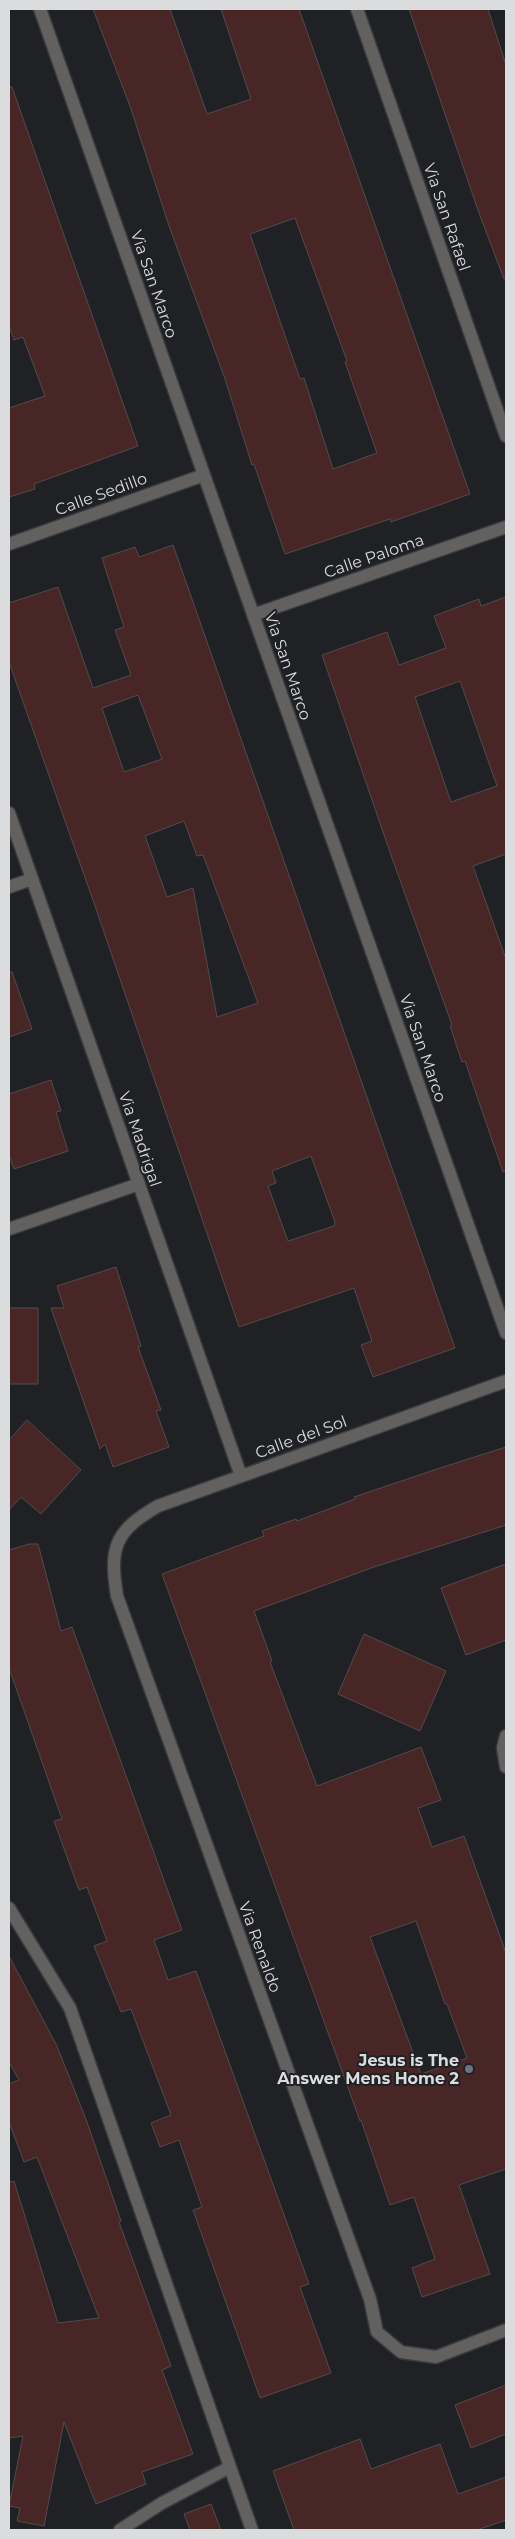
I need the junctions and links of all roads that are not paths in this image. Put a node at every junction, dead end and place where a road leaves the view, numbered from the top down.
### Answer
1 (40, 9) edge
2 (356, 9) edge
3 (506, 436) edge
4 (204, 475) junction
5 (506, 527) edge
6 (9, 544) edge
7 (253, 614) junction
8 (9, 813) edge
9 (32, 879) junction
10 (9, 887) edge
11 (138, 1184) junction
12 (9, 1229) edge
13 (506, 1333) edge
14 (506, 1381) edge
15 (241, 1476) junction
16 (117, 1541) joint
17 (506, 1736) edge
18 (506, 1767) edge
19 (9, 1908) edge
20 (506, 2330) edge
21 (230, 2467) junction
22 (120, 2530) edge
23 (252, 2530) edge

1 - 4 street, Via San Marco
2 - 3 street, Via San Rafael
4 - 6 street, Calle Sedillo
4 - 7 street, Via San Marco
5 - 7 street, Calle Paloma
7 - 13 street, Via San Marco
8 - 9 street, Via Madrigal
9 - 10 street
9 - 11 street, Via Madrigal
11 - 12 street
11 - 15 street, Via Madrigal
14 - 15 street, Calle del Sol
15 - 16 street, Calle del Sol
16 - 20 street, Via Renaldo
17 - 18 street
19 - 21 street
21 - 22 street
21 - 23 street

